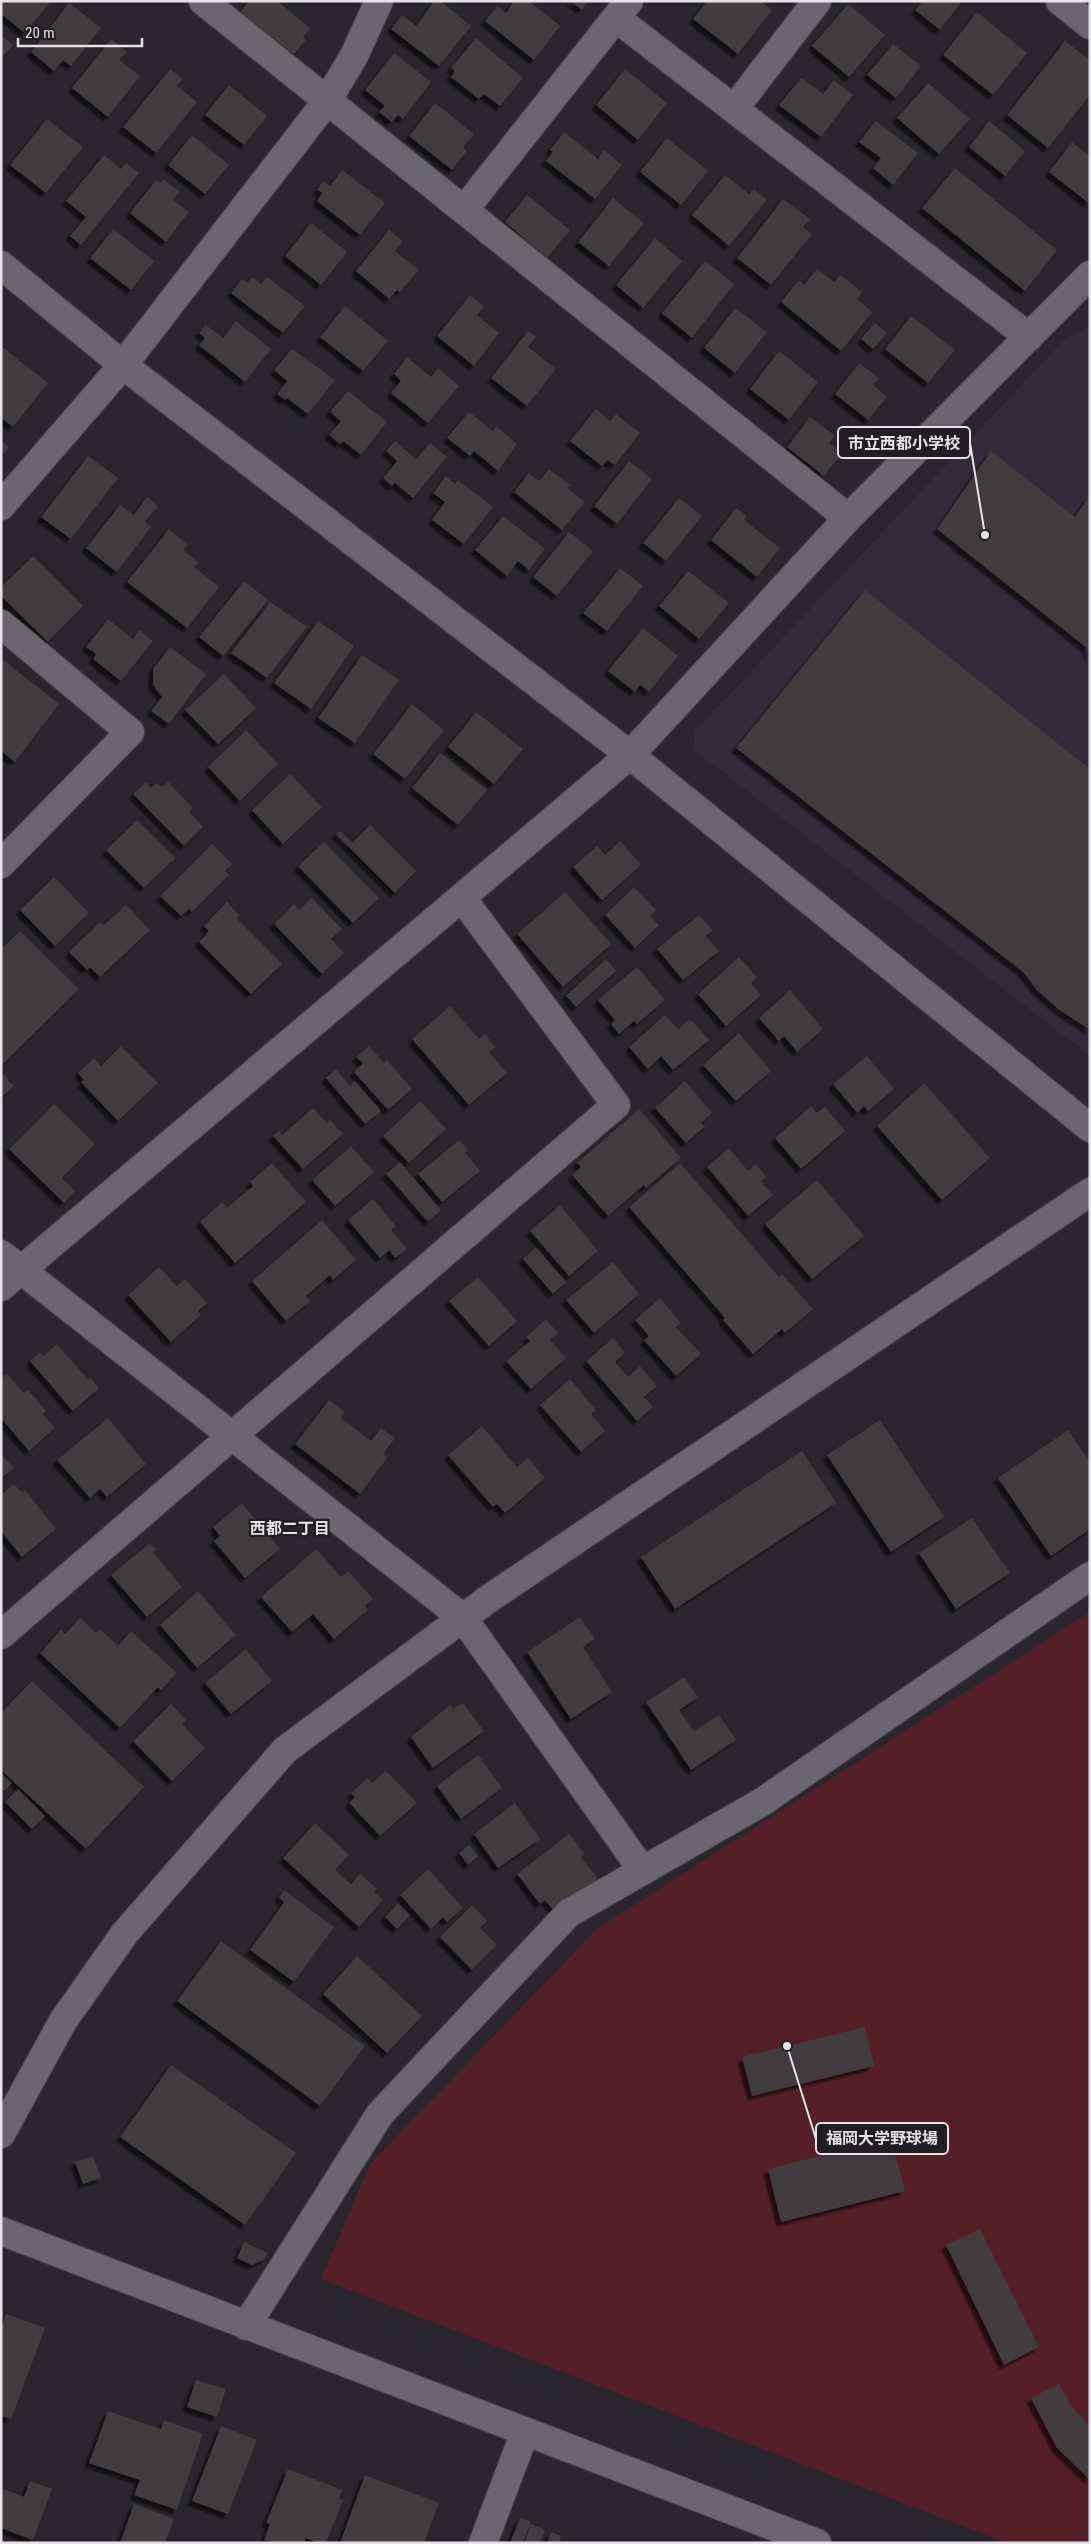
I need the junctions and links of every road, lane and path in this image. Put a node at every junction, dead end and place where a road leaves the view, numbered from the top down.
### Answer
1 (203, 1) edge
2 (379, 1) edge
3 (817, 1) edge
4 (1060, 1) edge
5 (622, 10) edge
6 (1090, 25) edge
7 (327, 101) junction
8 (734, 109) junction
9 (464, 210) junction
10 (1, 265) edge
11 (1090, 275) edge
12 (1029, 337) junction
13 (123, 365) junction
14 (1, 506) edge
15 (848, 518) junction
16 (1, 624) edge
17 (630, 755) junction
18 (1, 864) edge
19 (462, 898) junction
20 (1090, 1128) edge
21 (1090, 1192) edge
22 (8, 1270) edge
23 (233, 1437) junction
24 (1090, 1576) edge
25 (463, 1618) junction
26 (1, 1636) edge
27 (643, 1871) junction
28 (1, 2134) edge
29 (1, 2231) edge
30 (246, 2326) junction
31 (525, 2432) junction
32 (483, 2543) edge
33 (817, 2543) edge

1 - 7 street
2 - 7 street
3 - 8 street
4 - 6 street
5 - 8 street
5 - 9 street
7 - 9 street
7 - 13 street
8 - 12 street
9 - 15 street
10 - 13 street
11 - 12 street
12 - 15 street
13 - 14 street
13 - 17 street
15 - 17 street
16 - 18 street
17 - 19 street
17 - 20 street
19 - 22 street
19 - 23 street
21 - 25 street
22 - 23 street
23 - 25 street
23 - 26 street
24 - 27 street
25 - 27 street
25 - 28 street
27 - 30 street
29 - 30 street
30 - 31 street
31 - 32 street
31 - 33 street

